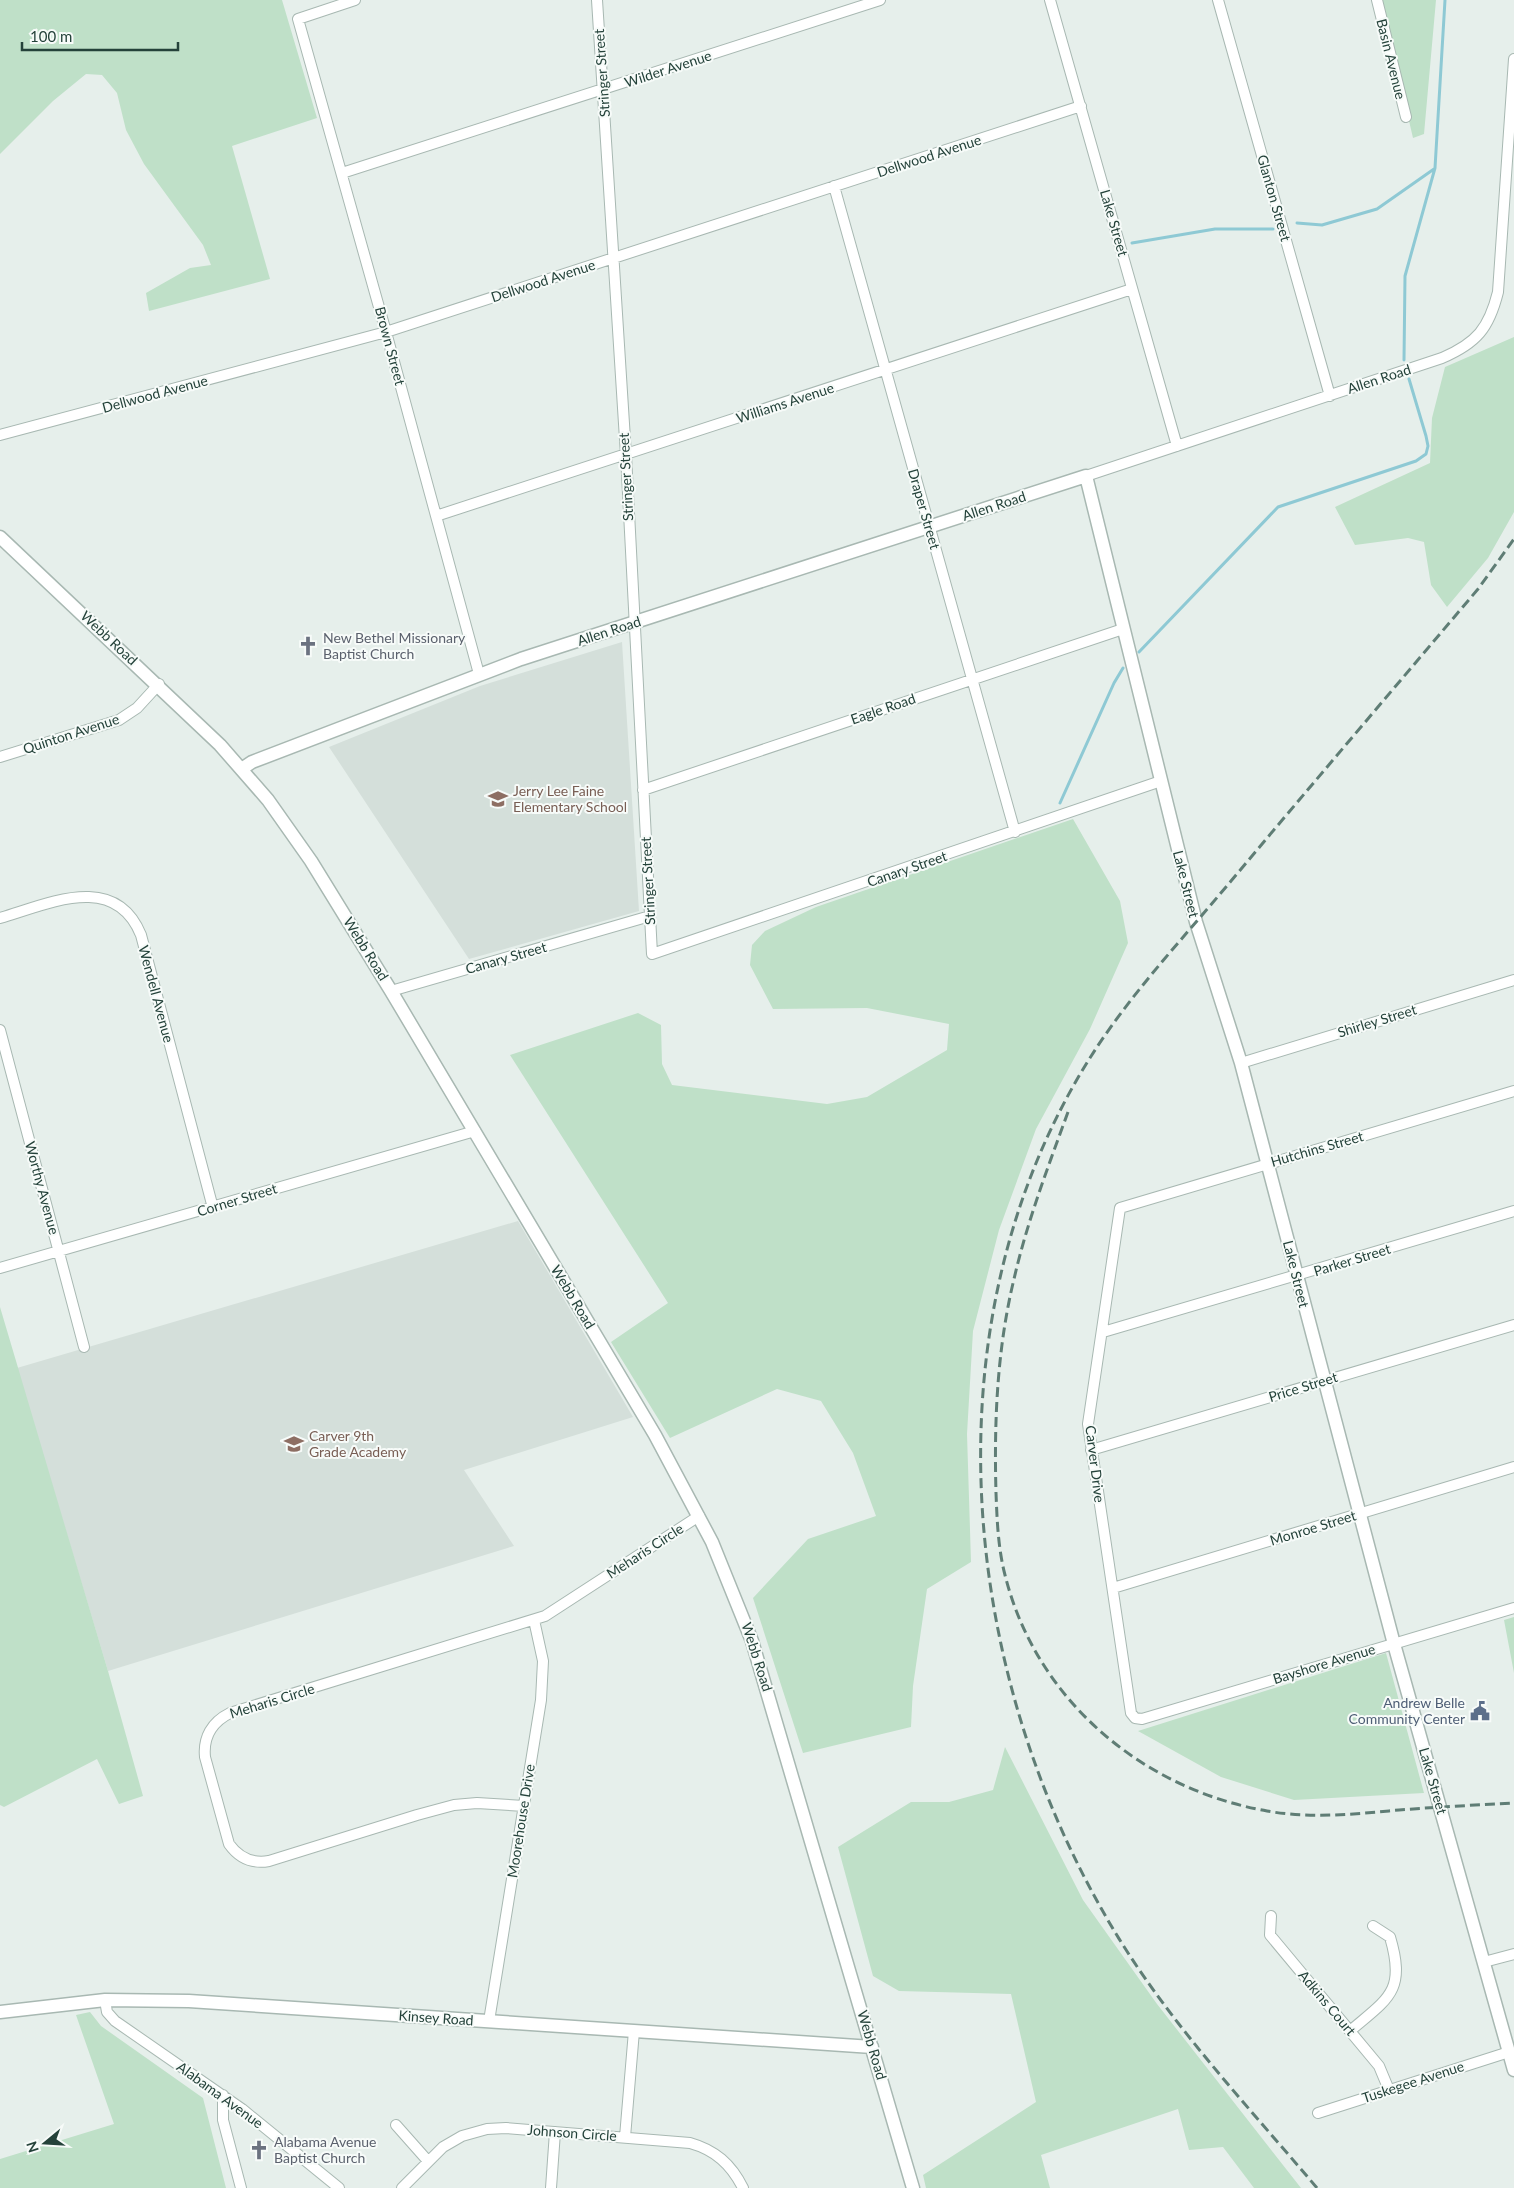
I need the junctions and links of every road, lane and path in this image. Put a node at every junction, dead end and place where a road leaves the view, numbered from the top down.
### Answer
1 (356, 0) edge
2 (597, 0) edge
3 (880, 0) edge
4 (1050, 0) edge
5 (1218, 0) edge
6 (1377, 0) edge
7 (1514, 59) edge
8 (603, 90) junction
9 (1081, 106) junction
10 (1406, 117) dead end
11 (342, 173) junction
12 (834, 186) junction
13 (613, 258) junction
14 (1132, 289) junction
15 (386, 332) junction
16 (885, 370) junction
17 (1330, 396) junction
18 (0, 435) edge
19 (1177, 446) junction
20 (626, 455) junction
21 (1086, 476) junction
22 (436, 516) junction
23 (929, 527) junction
24 (0, 537) edge
25 (634, 623) junction
26 (1123, 629) junction
27 (479, 674) junction
28 (971, 679) junction
29 (159, 684) junction
30 (0, 757) edge
31 (242, 768) junction
32 (1160, 781) junction
33 (643, 790) junction
34 (1015, 832) junction
35 (650, 916) junction
36 (0, 918) edge
37 (652, 954) joint
38 (1514, 980) edge
39 (391, 991) junction
40 (0, 1030) edge
41 (1241, 1063) junction
42 (1514, 1091) edge
43 (475, 1131) junction
44 (1268, 1164) junction
45 (213, 1208) junction
46 (1120, 1208) joint
47 (1514, 1211) edge
48 (59, 1252) junction
49 (0, 1268) edge
50 (1296, 1276) junction
51 (1514, 1325) edge
52 (1103, 1332) junction
53 (84, 1347) dead end
54 (1324, 1380) junction
55 (1091, 1450) junction
56 (1514, 1467) edge
57 (1359, 1514) junction
58 (699, 1516) junction
59 (1113, 1588) junction
60 (1514, 1608) edge
61 (534, 1620) junction
62 (1394, 1644) junction
63 (1135, 1718) joint
64 (524, 1806) junction
65 (1271, 1916) dead end
66 (1373, 1926) dead end
67 (1514, 1954) edge
68 (1484, 1962) junction
69 (105, 2000) junction
70 (0, 2012) edge
71 (489, 2022) junction
72 (634, 2031) junction
73 (1350, 2031) junction
74 (872, 2047) junction
75 (1509, 2052) junction
76 (1514, 2070) edge
77 (1389, 2090) junction
78 (222, 2095) junction
79 (1318, 2113) dead end
80 (396, 2125) dead end
81 (555, 2132) junction
82 (625, 2137) junction
83 (427, 2160) junction
84 (240, 2188) edge
85 (339, 2188) edge
86 (402, 2188) edge
87 (551, 2188) edge
88 (743, 2188) edge
89 (913, 2188) edge

1 - 11 street, Brown Street
2 - 8 street, Stringer Street
3 - 8 street, Wilder Avenue
4 - 9 street, Lake Street
5 - 17 street, Glanton Street
6 - 10 street, Basin Avenue
7 - 17 street, Allen Road
8 - 11 street, Wilder Avenue
8 - 13 street, Stringer Street
9 - 12 street, Dellwood Avenue
9 - 14 street, Lake Street
11 - 15 street, Brown Street
12 - 13 street, Dellwood Avenue
12 - 16 street, Draper Street
13 - 15 street, Dellwood Avenue
13 - 20 street, Stringer Street
14 - 16 street, Williams Avenue
14 - 19 street, Lake Street
15 - 18 street, Dellwood Avenue
15 - 22 street, Brown Street
16 - 20 street, Williams Avenue
16 - 23 street, Draper Street
17 - 19 street, Allen Road
19 - 21 street, Allen Road
20 - 22 street, Williams Avenue
20 - 25 street, Stringer Street
21 - 23 street, Allen Road
21 - 26 street, Lake Street
22 - 27 street, Brown Street
23 - 25 street, Allen Road
23 - 28 street, Draper Street
24 - 29 street, Webb Road
25 - 27 street, Allen Road
25 - 33 street, Stringer Street
26 - 28 street, Eagle Road
26 - 32 street, Lake Street
27 - 31 street, Allen Road
28 - 33 street, Eagle Road
28 - 34 street, Draper Street
29 - 30 street, Quinton Avenue
29 - 31 street, Webb Road
31 - 39 street, Webb Road
32 - 34 street, Canary Street
32 - 41 street, Lake Street
33 - 35 street, Stringer Street
34 - 37 street, Canary Street
35 - 37 street, Stringer Street
35 - 39 street, Canary Street
36 - 45 street, Wendell Avenue
38 - 41 street, Shirley Street
39 - 43 street, Webb Road
40 - 48 street, Worthy Avenue
41 - 44 street, Lake Street
42 - 44 street, Hutchins Street
43 - 45 street, Corner Street
43 - 58 street, Webb Road
44 - 46 street, Hutchins Street
44 - 50 street, Lake Street
45 - 48 street, Corner Street
46 - 52 street, Carver Drive
47 - 50 street, Parker Street
48 - 49 street, Corner Street
48 - 53 street, Worthy Avenue
50 - 52 street, Parker Street
50 - 54 street, Lake Street
51 - 54 street, Price Street
52 - 55 street, Carver Drive
54 - 55 street, Price Street
54 - 57 street, Lake Street
55 - 59 street, Carver Drive
56 - 57 street, Monroe Street
57 - 59 street, Monroe Street
57 - 62 street, Lake Street
58 - 61 street, Meharis Circle
58 - 74 street, Webb Road
59 - 63 street, Carver Drive
60 - 62 street, Bayshore Avenue
61 - 64 street, Moorehouse Drive
61 - 64 street, Meharis Circle
62 - 63 street, Bayshore Avenue
62 - 68 street, Lake Street
64 - 71 street, Moorehouse Drive
65 - 73 street, Adkins Court
66 - 73 street
67 - 68 street
68 - 75 street, Lake Street
69 - 70 street, Kinsey Road
69 - 71 street, Kinsey Road
69 - 78 street, Alabama Avenue
71 - 72 street, Kinsey Road
72 - 74 street, Kinsey Road
72 - 82 street
73 - 77 street, Adkins Court
74 - 89 street, Webb Road
75 - 76 street, Lake Street
75 - 77 street, Tuskegee Avenue
77 - 79 street, Tuskegee Avenue
78 - 84 street
78 - 85 street, Alabama Avenue
80 - 83 street
81 - 82 street, Johnson Circle
81 - 83 street, Johnson Circle
81 - 87 street
82 - 88 street, Johnson Circle
83 - 86 street, Johnson Circle

